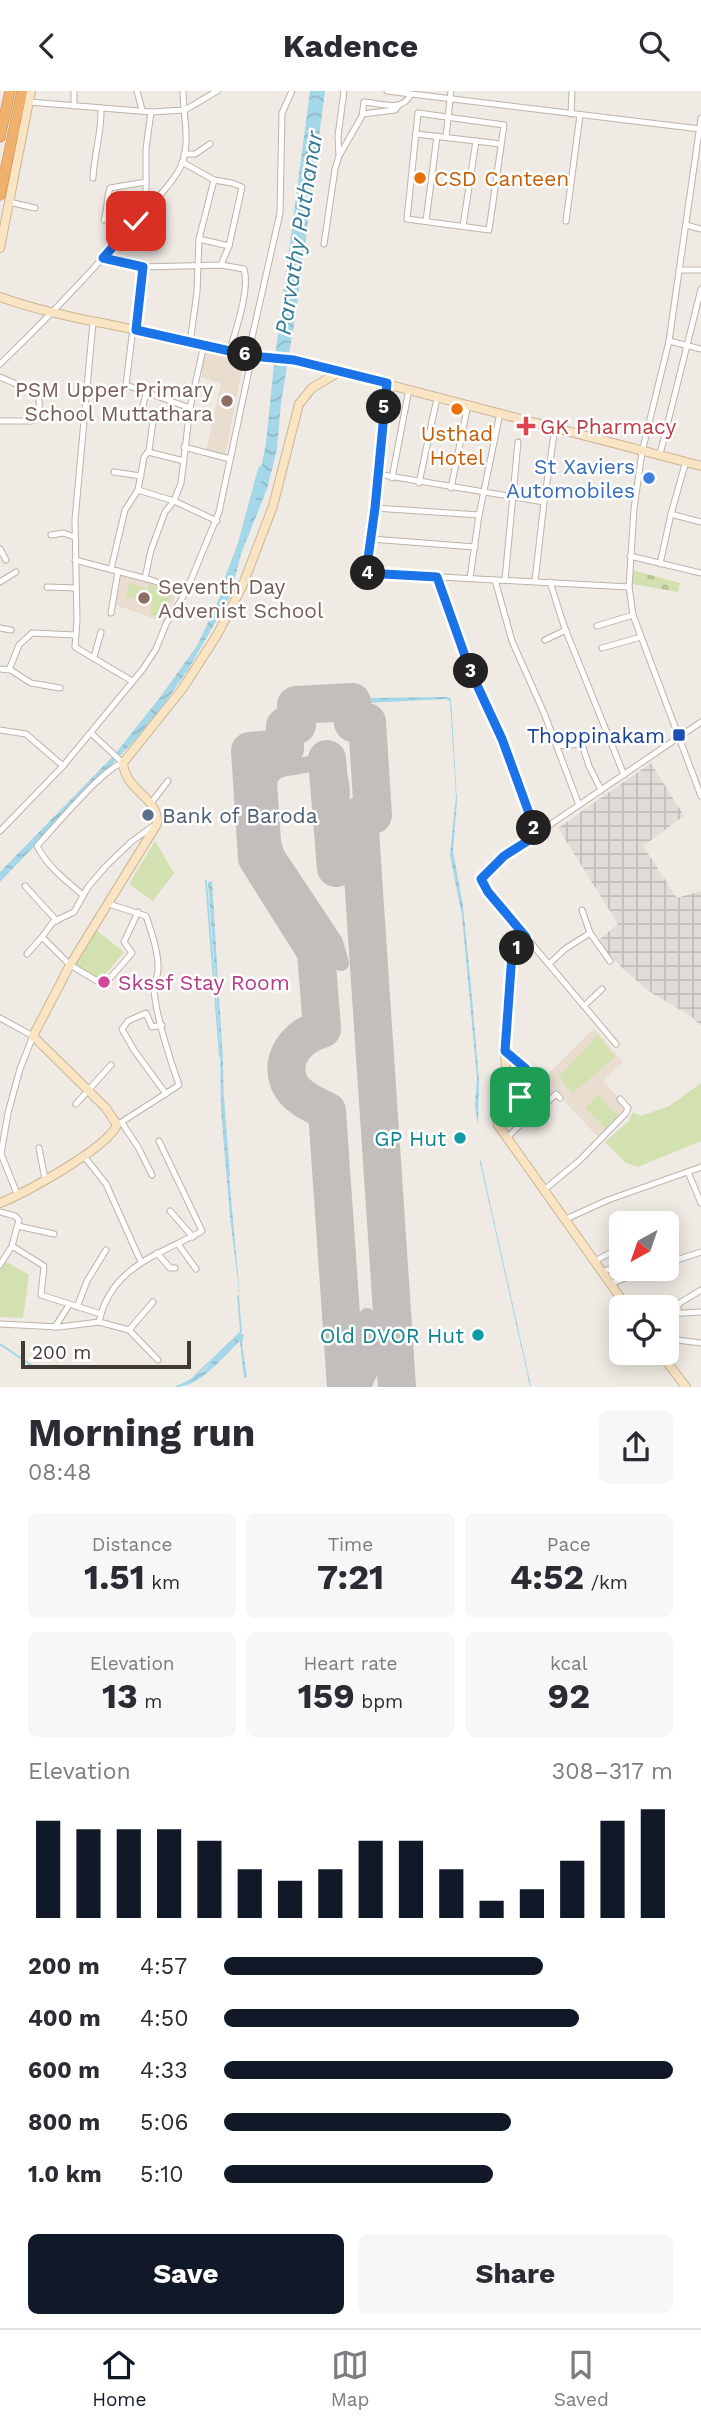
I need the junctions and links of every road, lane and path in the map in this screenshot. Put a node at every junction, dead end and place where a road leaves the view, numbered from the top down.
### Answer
1 (10, 91) edge
2 (22, 91) edge
3 (31, 91) edge
4 (74, 91) edge
5 (136, 91) edge
6 (183, 91) edge
7 (216, 91) edge
8 (292, 91) edge
9 (344, 91) edge
10 (387, 91) edge
11 (451, 91) edge
12 (572, 91) edge
13 (411, 94) junction
14 (450, 99) junction
15 (29, 102) junction
16 (74, 106) junction
17 (399, 106) junction
18 (101, 108) junction
19 (142, 110) junction
20 (185, 110) junction
21 (151, 112) junction
22 (363, 114) junction
23 (571, 114) junction
24 (580, 115) junction
25 (448, 116) junction
26 (701, 118) edge
27 (700, 131) edge
28 (416, 134) junction
29 (437, 136) junction
30 (0, 137) edge
31 (446, 137) junction
32 (476, 141) junction
33 (501, 143) junction
34 (210, 144) dead end
35 (184, 154) junction
36 (339, 156) junction
37 (183, 162) junction
38 (93, 178) dead end
39 (214, 180) junction
40 (146, 182) junction
41 (0, 195) edge
42 (9, 202) junction
43 (35, 208) dead end
44 (146, 209) junction
45 (107, 211) junction
46 (104, 221) dead end
47 (426, 221) junction
48 (566, 221) dead end
49 (135, 222) junction
50 (686, 225) junction
51 (463, 226) junction
52 (701, 229) edge
53 (154, 234) dead end
54 (199, 239) junction
55 (324, 244) dead end
56 (229, 246) junction
57 (0, 248) edge
58 (103, 258) junction
59 (198, 265) junction
60 (221, 265) junction
61 (143, 267) junction
62 (679, 270) junction
63 (701, 270) edge
64 (701, 289) edge
65 (0, 297) edge
66 (53, 313) junction
67 (93, 323) junction
68 (136, 330) junction
69 (669, 341) junction
70 (190, 342) junction
71 (204, 344) junction
72 (687, 346) junction
73 (701, 349) edge
74 (230, 350) junction
75 (250, 355) junction
76 (0, 365) edge
77 (340, 372) junction
78 (0, 377) edge
79 (387, 383) junction
80 (409, 389) junction
81 (146, 393) junction
82 (437, 398) junction
83 (468, 404) junction
84 (190, 408) junction
85 (500, 413) junction
86 (0, 421) edge
87 (555, 428) junction
88 (518, 442) dead end
89 (184, 447) junction
90 (149, 451) junction
91 (642, 452) junction
92 (660, 454) junction
93 (230, 459) junction
94 (184, 461) junction
95 (686, 461) junction
96 (701, 465) edge
97 (114, 472) dead end
98 (377, 474) junction
99 (141, 476) junction
100 (392, 478) junction
101 (419, 483) junction
102 (451, 488) junction
103 (138, 490) junction
104 (484, 491) junction
105 (513, 498) junction
106 (174, 501) junction
107 (544, 502) junction
108 (375, 508) junction
109 (671, 514) junction
110 (479, 515) junction
111 (217, 520) junction
112 (701, 522) edge
113 (51, 535) dead end
114 (75, 537) junction
115 (371, 539) junction
116 (475, 547) junction
117 (0, 548) edge
118 (630, 555) junction
119 (6, 560) dead end
120 (75, 560) junction
121 (660, 564) junction
122 (115, 570) junction
123 (16, 572) dead end
124 (701, 573) edge
125 (437, 577) junction
126 (145, 578) junction
127 (470, 578) junction
128 (495, 580) junction
129 (505, 580) junction
130 (535, 581) junction
131 (0, 582) edge
132 (550, 582) junction
133 (47, 587) dead end
134 (629, 587) junction
135 (76, 588) junction
136 (186, 592) junction
137 (111, 613) dead end
138 (633, 615) junction
139 (597, 626) dead end
140 (0, 628) edge
141 (11, 630) dead end
142 (566, 630) junction
143 (101, 632) dead end
144 (75, 635) junction
145 (641, 637) junction
146 (545, 640) dead end
147 (602, 648) dead end
148 (94, 657) junction
149 (0, 669) edge
150 (9, 669) junction
151 (132, 681) junction
152 (60, 688) dead end
153 (701, 722) edge
154 (0, 730) edge
155 (91, 733) junction
156 (678, 739) junction
157 (557, 746) junction
158 (123, 763) junction
159 (63, 766) junction
160 (624, 775) junction
161 (168, 781) dead end
162 (601, 790) junction
163 (701, 796) edge
164 (151, 803) junction
165 (579, 805) junction
166 (157, 824) junction
167 (0, 831) edge
168 (537, 835) junction
169 (25, 886) dead end
170 (83, 895) junction
171 (108, 904) junction
172 (582, 910) dead end
173 (138, 912) junction
174 (58, 921) junction
175 (590, 933) junction
176 (42, 937) junction
177 (526, 937) junction
178 (27, 954) dead end
179 (610, 961) dead end
180 (549, 964) junction
181 (70, 965) junction
182 (602, 989) dead end
183 (584, 1006) junction
184 (0, 1018) edge
185 (162, 1025) junction
186 (33, 1036) junction
187 (616, 1044) dead end
188 (505, 1051) junction
189 (111, 1065) dead end
190 (89, 1091) junction
191 (166, 1094) junction
192 (560, 1098) dead end
193 (620, 1099) dead end
194 (76, 1104) dead end
195 (506, 1105) junction
196 (119, 1124) junction
197 (507, 1138) junction
198 (159, 1141) dead end
199 (39, 1148) dead end
200 (83, 1154) junction
201 (701, 1167) edge
202 (688, 1171) junction
203 (152, 1175) dead end
204 (46, 1179) junction
205 (544, 1190) junction
206 (18, 1196) junction
207 (0, 1203) edge
208 (701, 1203) edge
209 (170, 1211) dead end
210 (0, 1212) edge
211 (566, 1219) junction
212 (18, 1226) junction
213 (54, 1234) dead end
214 (193, 1237) junction
215 (178, 1244) junction
216 (12, 1246) junction
217 (106, 1250) dead end
218 (701, 1252) edge
219 (157, 1253) junction
220 (609, 1253) edge
221 (679, 1259) edge
222 (595, 1261) junction
223 (141, 1262) junction
224 (0, 1265) edge
225 (175, 1268) dead end
226 (195, 1269) dead end
227 (609, 1269) edge
228 (602, 1272) junction
229 (618, 1281) edge
230 (610, 1284) junction
231 (701, 1290) edge
232 (618, 1295) edge
233 (153, 1302) dead end
234 (679, 1303) edge
235 (69, 1305) junction
236 (77, 1307) junction
237 (679, 1312) edge
238 (701, 1312) edge
239 (101, 1314) junction
240 (99, 1322) junction
241 (0, 1324) edge
242 (55, 1327) junction
243 (128, 1330) junction
244 (679, 1340) edge
245 (701, 1343) edge
246 (158, 1360) dead end
247 (670, 1365) edge
248 (686, 1387) edge

1 - 30 highway
2 - 41 highway
3 - 15 street
4 - 16 street
5 - 19 street
6 - 20 street
7 - 20 street
8 - 75 street
9 - 36 street
10 - 13 street
11 - 14 street
12 - 23 street
13 - 14 street
13 - 17 street
14 - 23 street
14 - 25 street
15 - 16 street
15 - 42 street
16 - 18 street
17 - 22 street
17 - 22 street
18 - 19 street
18 - 38 street
19 - 21 street
20 - 21 street
20 - 35 street
21 - 40 street
22 - 36 street
23 - 24 street
24 - 27 street
24 - 48 street
25 - 28 street
25 - 31 street
25 - 33 street
26 - 27 street
27 - 50 street
28 - 29 street
28 - 47 street
29 - 31 street
29 - 47 street
31 - 32 street
32 - 33 street
32 - 51 street
33 - 51 street
34 - 35 street
35 - 37 street
36 - 55 street
37 - 39 street
37 - 44 street
39 - 54 street
39 - 56 street
40 - 44 street
40 - 45 street
42 - 43 street
42 - 57 street
44 - 49 street
45 - 46 street
45 - 49 street
47 - 51 street
49 - 53 street
49 - 58 street
50 - 52 street
50 - 62 street
54 - 56 street
54 - 59 street
56 - 60 street
58 - 61 street
58 - 66 street
59 - 60 street
59 - 61 street
59 - 70 street
60 - 74 street
61 - 68 street
62 - 63 street
62 - 69 street
64 - 72 street
65 - 66 street
66 - 67 street
66 - 76 street
67 - 68 street
67 - 114 street
68 - 70 street
68 - 81 street
69 - 72 street
69 - 91 street
70 - 71 street
71 - 74 street
71 - 84 street
72 - 73 street
72 - 92 street
74 - 75 street
75 - 77 street
75 - 93 street
77 - 79 street
77 - 158 street
78 - 86 street
79 - 80 street
79 - 98 street
80 - 82 street
80 - 100 street
81 - 84 street
81 - 90 street
82 - 83 street
82 - 101 street
83 - 85 street
83 - 102 street
84 - 89 street
85 - 87 street
85 - 104 street
87 - 91 street
87 - 107 street
88 - 105 street
89 - 93 street
89 - 94 street
90 - 94 street
90 - 99 street
91 - 92 street
91 - 118 street
92 - 95 street
93 - 111 street
94 - 106 street
95 - 96 street
95 - 109 street
97 - 99 street
98 - 100 street
98 - 108 street
99 - 103 street
100 - 101 street
101 - 102 street
102 - 104 street
103 - 106 street
103 - 122 street
104 - 105 street
104 - 110 street
105 - 107 street
105 - 129 street
106 - 111 street
106 - 126 street
107 - 130 street
108 - 110 street
108 - 115 street
109 - 112 street
109 - 121 street
110 - 116 street
111 - 136 street
113 - 114 street
114 - 120 street
115 - 116 street
115 - 125 street
116 - 127 street
117 - 119 street
118 - 121 street
118 - 134 street
120 - 122 street
120 - 135 street
121 - 124 street
122 - 126 street
122 - 137 street
123 - 131 street
125 - 127 street
125 - 168 street
126 - 136 street
127 - 128 street
128 - 129 street
128 - 157 street
129 - 130 street
130 - 132 street
132 - 134 street
132 - 142 street
133 - 135 street
134 - 138 street
135 - 144 street
136 - 151 street
138 - 139 street
138 - 145 street
140 - 141 street
142 - 146 street
142 - 160 street
143 - 148 street
144 - 148 street
144 - 150 street
145 - 147 street
145 - 156 street
148 - 151 street
149 - 150 street
150 - 152 street
151 - 155 street
153 - 156 street
154 - 159 street
155 - 158 street
155 - 159 street
156 - 160 street
156 - 163 street
157 - 162 street
157 - 165 street
158 - 164 street
158 - 170 street
159 - 167 street
160 - 162 street
161 - 164 street
162 - 165 street
164 - 166 street
165 - 168 street
166 - 170 street
166 - 171 street
168 - 177 street
169 - 174 street
170 - 174 street
171 - 173 street
171 - 181 street
172 - 175 street
173 - 181 street
173 - 185 street
174 - 176 street
175 - 179 street
175 - 180 street
176 - 178 street
176 - 181 street
177 - 180 street
177 - 188 street
180 - 183 street
181 - 186 street
182 - 183 street
183 - 187 street
184 - 186 street
185 - 191 street
185 - 191 street
186 - 190 street
186 - 206 street
188 - 195 street
188 - 195 street
189 - 190 street
190 - 194 street
190 - 196 street
191 - 196 street
192 - 197 street
193 - 205 street
195 - 197 street
196 - 200 street
196 - 203 street
197 - 205 street
198 - 214 street
199 - 204 street
200 - 204 street
200 - 223 street
201 - 202 street
202 - 208 street
202 - 211 street
204 - 206 street
205 - 211 street
206 - 207 street
209 - 214 street
210 - 212 street
211 - 222 street
212 - 213 street
212 - 216 street
214 - 215 street
215 - 219 street
215 - 226 street
216 - 224 street
216 - 235 street
217 - 236 street
218 - 221 street
219 - 223 street
219 - 225 street
220 - 222 street
222 - 228 street
223 - 239 street
227 - 228 street
228 - 230 street
229 - 230 street
230 - 232 street
231 - 234 street
233 - 243 street
235 - 236 street
235 - 242 street
236 - 239 street
237 - 238 street
239 - 240 street
240 - 242 street
240 - 243 street
241 - 242 street
243 - 246 street
244 - 245 street
247 - 248 street

